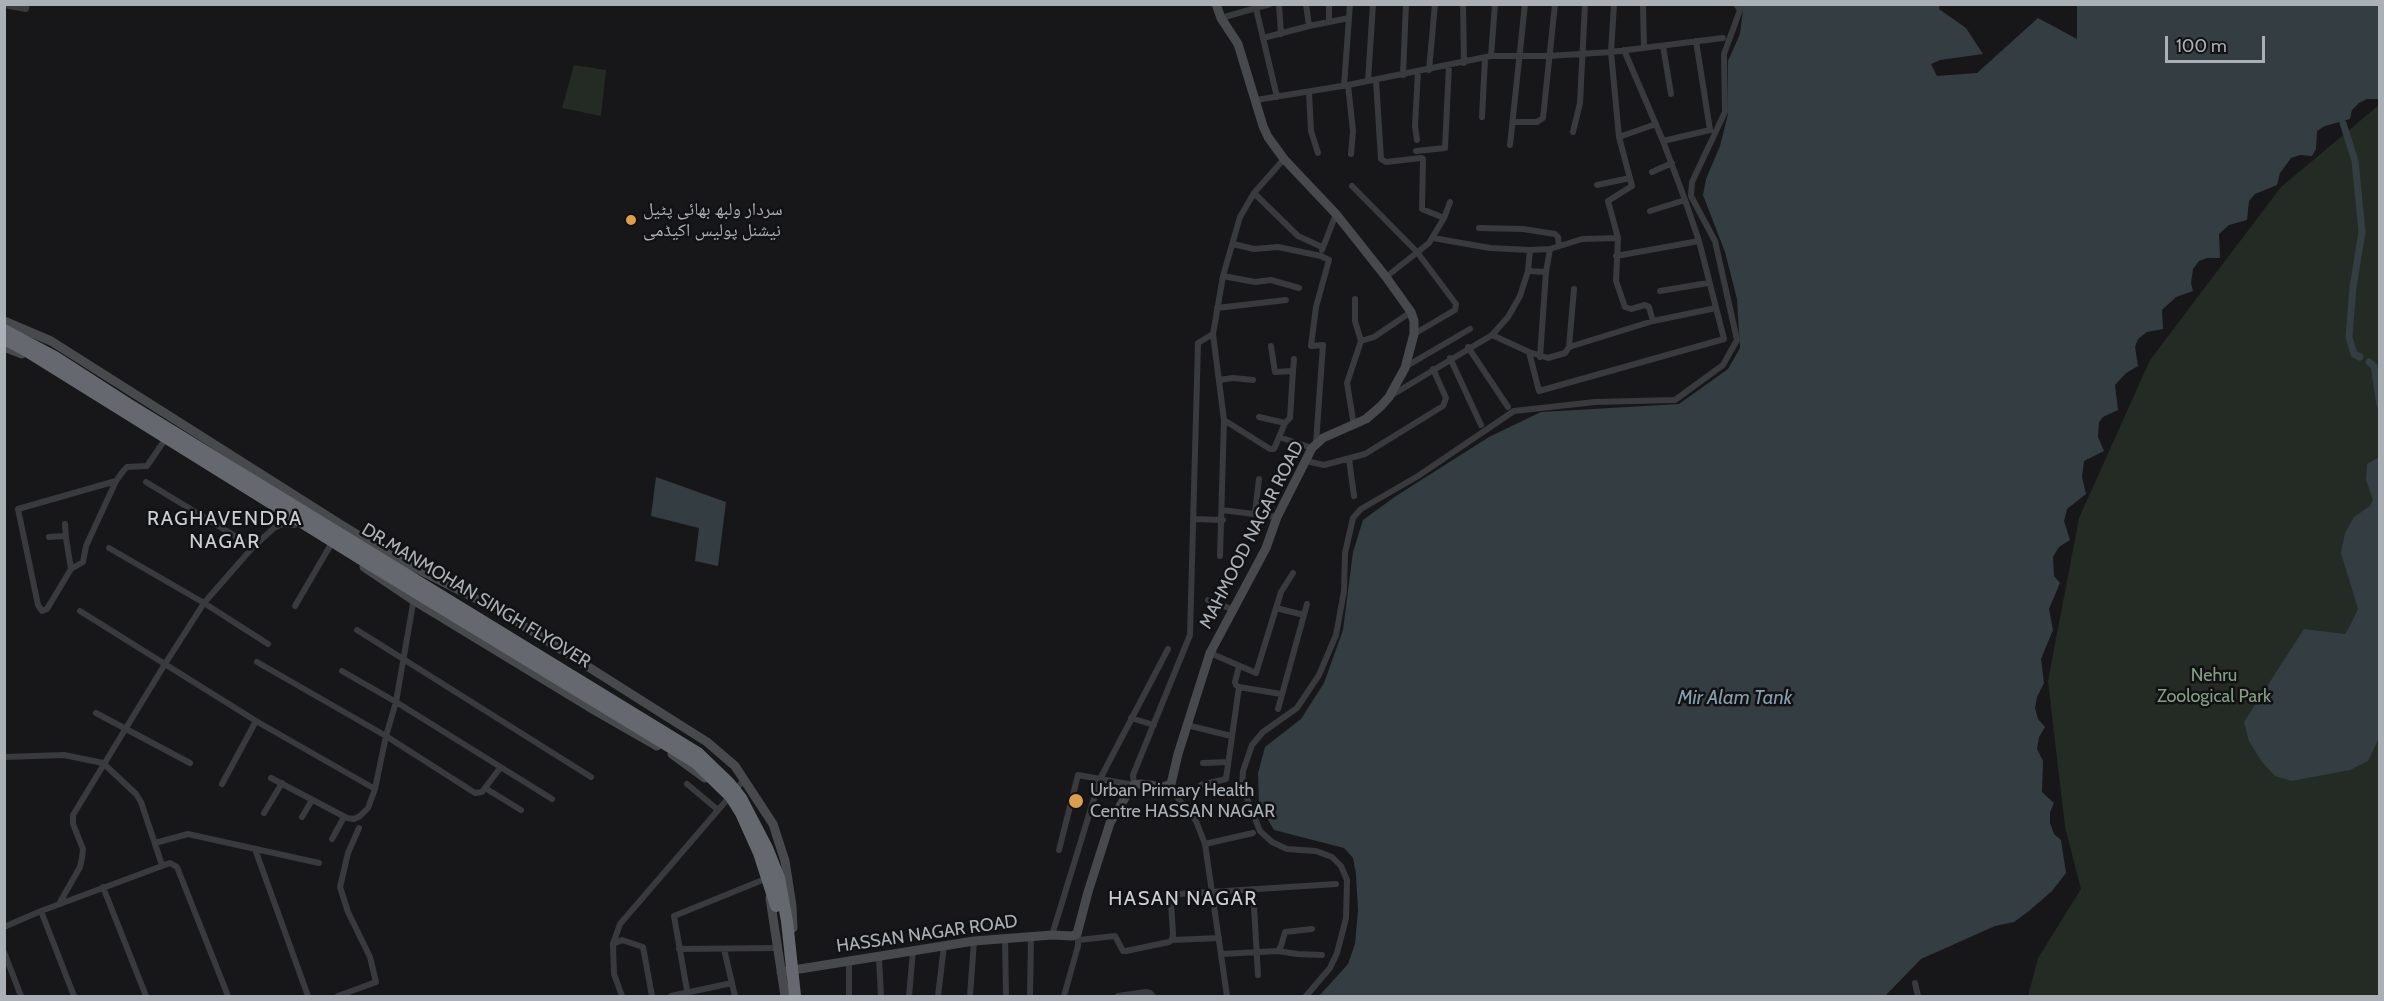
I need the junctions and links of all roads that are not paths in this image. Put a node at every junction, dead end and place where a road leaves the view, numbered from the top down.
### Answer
1 (27, 4) edge
2 (1216, 4) edge
3 (1270, 4) edge
4 (1279, 4) edge
5 (1306, 4) edge
6 (1329, 4) edge
7 (1350, 4) edge
8 (1373, 4) edge
9 (1406, 4) edge
10 (1435, 4) edge
11 (1463, 4) edge
12 (1495, 4) edge
13 (1525, 4) edge
14 (1555, 4) edge
15 (1585, 4) edge
16 (1614, 4) edge
17 (1736, 4) edge
18 (1643, 5) edge
19 (4, 6) edge
20 (1255, 6) edge
21 (1221, 18) junction
22 (1349, 18) junction
23 (1329, 22) junction
24 (1309, 26) junction
25 (1281, 34) junction
26 (1263, 38) junction
27 (1723, 38) dead end
28 (1696, 41) junction
29 (1663, 46) junction
30 (1644, 48) junction
31 (1624, 50) junction
32 (1611, 51) junction
33 (1581, 54) junction
34 (1548, 56) junction
35 (1519, 57) junction
36 (1488, 58) junction
37 (1464, 63) junction
38 (1449, 65) junction
39 (1429, 70) junction
40 (1418, 71) junction
41 (1403, 75) junction
42 (1376, 80) junction
43 (1368, 81) junction
44 (1346, 85) junction
45 (1309, 92) junction
46 (1671, 94) dead end
47 (1277, 97) junction
48 (1256, 100) junction
49 (1482, 117) dead end
50 (1513, 122) junction
51 (1656, 124) junction
52 (1573, 132) dead end
53 (1619, 137) junction
54 (1417, 140) dead end
55 (1663, 141) junction
56 (1510, 145) dead end
57 (1416, 151) dead end
58 (1318, 153) dead end
59 (1352, 153) dead end
60 (1284, 159) junction
61 (1672, 164) junction
62 (1652, 172) dead end
63 (1630, 178) junction
64 (1597, 185) dead end
65 (1352, 186) dead end
66 (1254, 194) junction
67 (1685, 200) junction
68 (1450, 202) dead end
69 (1650, 212) dead end
70 (1336, 214) junction
71 (1444, 218) junction
72 (1479, 228) dead end
73 (1433, 238) junction
74 (1618, 238) junction
75 (1699, 241) junction
76 (1233, 244) junction
77 (1559, 246) junction
78 (1322, 247) junction
79 (1550, 249) junction
80 (1530, 250) junction
81 (1417, 252) junction
82 (1321, 256) junction
83 (1616, 256) junction
84 (1528, 271) junction
85 (1546, 272) junction
86 (1223, 276) junction
87 (1386, 277) junction
88 (1708, 283) junction
89 (1299, 288) dead end
90 (1574, 289) dead end
91 (1660, 291) dead end
92 (1355, 299) dead end
93 (1286, 300) dead end
94 (1217, 308) junction
95 (1716, 308) junction
96 (1411, 312) junction
97 (4, 321) edge
98 (1653, 321) junction
99 (1470, 329) dead end
100 (4, 330) edge
101 (1213, 334) junction
102 (1414, 334) junction
103 (1492, 335) junction
104 (4, 339) edge
105 (1361, 341) junction
106 (1271, 346) dead end
107 (4, 347) edge
108 (1468, 347) junction
109 (1569, 347) junction
110 (1529, 352) junction
111 (1540, 357) junction
112 (1450, 358) junction
113 (1294, 359) dead end
114 (1405, 368) junction
115 (1433, 369) junction
116 (1293, 372) junction
117 (1219, 380) junction
118 (1253, 380) dead end
119 (1389, 397) junction
120 (1508, 408) dead end
121 (174, 417) junction
122 (1259, 417) dead end
123 (1224, 420) junction
124 (1285, 423) junction
125 (1480, 425) dead end
126 (1354, 426) junction
127 (1279, 437) junction
128 (161, 440) junction
129 (1314, 445) junction
130 (220, 447) junction
131 (1349, 459) junction
132 (1306, 461) junction
133 (206, 468) junction
134 (1259, 479) dead end
135 (117, 480) junction
136 (146, 482) dead end
137 (1354, 496) dead end
138 (309, 503) junction
139 (1222, 510) junction
140 (1255, 513) junction
141 (1277, 517) junction
142 (1193, 519) junction
143 (1222, 520) junction
144 (65, 524) dead end
145 (295, 525) junction
146 (49, 537) dead end
147 (66, 538) junction
148 (330, 546) junction
149 (109, 548) dead end
150 (253, 548) junction
151 (1220, 556) dead end
152 (71, 569) junction
153 (420, 570) junction
154 (1293, 573) dead end
155 (413, 600) junction
156 (1208, 600) dead end
157 (204, 603) junction
158 (1307, 604) dead end
159 (295, 606) dead end
160 (1276, 608) junction
161 (1234, 610) junction
162 (81, 611) dead end
163 (1304, 615) junction
164 (357, 630) dead end
165 (268, 644) dead end
166 (1168, 649) dead end
167 (1210, 653) junction
168 (404, 660) junction
169 (257, 662) dead end
170 (165, 664) junction
171 (1239, 666) junction
172 (342, 671) dead end
173 (1239, 687) junction
174 (1281, 694) junction
175 (396, 702) junction
176 (1278, 709) dead end
177 (96, 712) dead end
178 (1131, 718) junction
179 (256, 721) junction
180 (1187, 724) junction
181 (1154, 725) junction
182 (125, 728) junction
183 (386, 736) junction
184 (1231, 736) junction
185 (4, 757) edge
186 (1228, 762) junction
187 (190, 763) dead end
188 (1203, 763) dead end
189 (103, 764) junction
190 (500, 768) junction
191 (591, 777) dead end
192 (272, 778) dead end
193 (1100, 779) junction
194 (744, 780) junction
195 (282, 783) junction
196 (222, 784) dead end
197 (687, 784) dead end
198 (1201, 785) dead end
199 (1134, 786) junction
200 (1168, 786) junction
201 (486, 788) junction
202 (375, 789) junction
203 (552, 799) dead end
204 (727, 799) junction
205 (312, 800) junction
206 (521, 810) dead end
207 (718, 810) junction
208 (264, 813) dead end
209 (302, 817) dead end
210 (344, 817) junction
211 (359, 828) dead end
212 (1252, 833) dead end
213 (332, 839) dead end
214 (155, 843) junction
215 (1205, 844) junction
216 (255, 849) junction
217 (1059, 850) dead end
218 (319, 863) dead end
219 (162, 865) junction
220 (765, 879) junction
221 (1336, 884) dead end
222 (103, 887) junction
223 (1253, 889) junction
224 (1213, 891) junction
225 (59, 904) junction
226 (41, 911) junction
227 (4, 927) edge
228 (1312, 929) dead end
229 (1052, 935) junction
230 (1031, 937) junction
231 (1078, 937) junction
232 (1005, 938) junction
233 (1219, 938) junction
234 (1172, 940) junction
235 (974, 941) junction
236 (613, 944) junction
237 (944, 946) junction
238 (776, 948) junction
239 (679, 949) junction
240 (724, 949) junction
241 (913, 951) junction
242 (1278, 951) junction
243 (4, 952) edge
244 (1256, 952) junction
245 (1222, 954) junction
246 (1322, 955) dead end
247 (879, 958) junction
248 (849, 961) junction
249 (794, 970) junction
250 (781, 972) junction
251 (1258, 975) dead end
252 (732, 983) junction
253 (1915, 983) dead end
254 (687, 994) edge
255 (21, 996) edge
256 (74, 996) edge
257 (146, 996) edge
258 (228, 996) edge
259 (308, 996) edge
260 (338, 996) edge
261 (622, 996) edge
262 (652, 996) edge
263 (671, 996) edge
264 (735, 996) edge
265 (787, 996) edge
266 (796, 996) edge
267 (849, 996) edge
268 (881, 996) edge
269 (909, 996) edge
270 (938, 996) edge
271 (970, 996) edge
272 (1006, 996) edge
273 (1030, 996) edge
274 (1064, 996) edge
275 (1118, 996) edge
276 (1153, 996) edge
277 (1227, 996) edge
278 (1306, 996) edge
279 (1918, 996) edge

1 - 19 street
2 - 21 street, MAHMOOD NAGAR ROAD
3 - 20 street
4 - 25 street
5 - 24 street
6 - 23 street
7 - 22 street
8 - 43 street
9 - 41 street
10 - 39 street
11 - 37 street
12 - 36 street
13 - 35 street
14 - 34 street
15 - 33 street
16 - 32 street
17 - 278 street
18 - 30 street
20 - 21 street
20 - 26 street
21 - 48 street, MAHMOOD NAGAR ROAD
22 - 23 street
22 - 44 street
23 - 24 street
24 - 25 street
25 - 26 street
26 - 47 street
27 - 28 street
28 - 29 street
28 - 55 street
29 - 30 street
29 - 46 street
30 - 31 street
31 - 32 street
31 - 51 street
32 - 33 street
32 - 53 street
33 - 34 street
33 - 52 street
34 - 35 street
34 - 50 street
35 - 36 street
35 - 50 street
36 - 37 street
36 - 49 street
37 - 38 street
38 - 39 street
38 - 57 street
39 - 40 street
40 - 41 street
40 - 54 street
41 - 42 street
42 - 43 street
42 - 71 street
43 - 44 street
44 - 45 street
44 - 59 street
45 - 47 street
45 - 58 street
47 - 48 street
48 - 60 street, MAHMOOD NAGAR ROAD
50 - 56 street
51 - 53 street
51 - 55 street
53 - 63 street
55 - 61 street
60 - 66 street
60 - 70 street, MAHMOOD NAGAR ROAD
61 - 62 street
61 - 67 street
63 - 64 street
63 - 74 street
65 - 81 street
66 - 76 street
66 - 78 street
67 - 69 street
67 - 75 street
68 - 71 street
70 - 78 street
70 - 87 street, MAHMOOD NAGAR ROAD
71 - 73 street
72 - 77 street
73 - 80 street
73 - 81 street
74 - 77 street
74 - 83 street
75 - 83 street
75 - 88 street
76 - 82 street
76 - 86 street
77 - 79 street
78 - 82 street
79 - 80 street
79 - 85 street
80 - 84 street
81 - 87 street
81 - 102 street
82 - 129 street
83 - 98 street
84 - 85 street
84 - 103 street
85 - 111 street
86 - 89 street
86 - 94 street
87 - 96 street, MAHMOOD NAGAR ROAD
88 - 91 street
88 - 95 street
90 - 109 street
92 - 105 street
93 - 94 street
94 - 101 street
95 - 98 street
95 - 110 street
96 - 102 street, MAHMOOD NAGAR ROAD
96 - 105 street
97 - 121 street
98 - 109 street
99 - 114 street
100 - 266 highway, DR.MANMOHAN SINGH FLYOVER, bridge
101 - 117 street
101 - 142 street
102 - 114 street, MAHMOOD NAGAR ROAD
103 - 108 street
103 - 110 street
104 - 265 highway, DR.MANMOHAN SINGH FLYOVER, bridge
105 - 126 street
106 - 116 street
107 - 128 street
108 - 112 street
108 - 120 street
109 - 111 street
110 - 111 street
112 - 115 street
112 - 125 street
113 - 116 street
114 - 119 street, MAHMOOD NAGAR ROAD
115 - 119 street
115 - 131 street
116 - 124 street
117 - 118 street
117 - 123 street
119 - 126 street, MAHMOOD NAGAR ROAD
121 - 128 street
121 - 130 street
122 - 124 street
123 - 127 street
123 - 139 street
124 - 127 street
126 - 129 street, MAHMOOD NAGAR ROAD
127 - 129 street
128 - 133 street
128 - 135 street
129 - 132 street, MAHMOOD NAGAR ROAD
130 - 133 street
130 - 138 street
131 - 132 street
131 - 137 street
132 - 141 street, MAHMOOD NAGAR ROAD
133 - 145 street
134 - 140 street
135 - 152 street
135 - 152 street
136 - 150 street
138 - 145 street
138 - 153 street
139 - 140 street
139 - 143 street
140 - 141 street
141 - 161 street, MAHMOOD NAGAR ROAD
142 - 143 street
142 - 181 street
143 - 151 street
144 - 147 street
145 - 148 street
145 - 150 street
146 - 147 street
147 - 152 street
148 - 155 street
148 - 159 street
149 - 157 street
150 - 157 street
153 - 155 street
153 - 194 street
154 - 160 street
155 - 168 street
155 - 204 street
156 - 161 street
157 - 165 street
157 - 170 street
158 - 163 street
160 - 163 street
160 - 171 street
161 - 167 street, MAHMOOD NAGAR ROAD
162 - 170 street
163 - 174 street
164 - 168 street
166 - 178 street
167 - 171 street
167 - 180 street, MAHMOOD NAGAR ROAD
168 - 175 street
168 - 191 street
169 - 183 street
170 - 179 street
170 - 182 street
171 - 173 street
172 - 175 street
173 - 174 street
173 - 184 street
174 - 176 street
175 - 183 street
175 - 190 street
177 - 182 street
178 - 181 street
178 - 193 street
179 - 196 street
179 - 202 street
180 - 184 street
180 - 200 street, MAHMOOD NAGAR ROAD
181 - 199 street
182 - 187 street
182 - 189 street
183 - 201 street
183 - 202 street
184 - 186 street
185 - 189 street
186 - 188 street
186 - 198 street
189 - 214 street
189 - 225 street
190 - 201 street
190 - 203 street
192 - 195 street
193 - 199 street
193 - 217 street
193 - 229 street
194 - 204 street
194 - 249 street
195 - 205 street
195 - 208 street
197 - 207 street
199 - 200 street
199 - 231 street
200 - 215 street
201 - 206 street
202 - 210 street
204 - 207 street
204 - 220 street
205 - 209 street
205 - 210 street
207 - 236 street
210 - 213 street
211 - 260 street
212 - 215 street
214 - 216 street
214 - 219 street
215 - 224 street
216 - 218 street
216 - 259 street
219 - 222 street
219 - 258 street
220 - 238 street
220 - 239 street
221 - 223 street
222 - 225 street
222 - 257 street
223 - 224 street
223 - 244 street
224 - 233 street
224 - 234 street
225 - 226 street
226 - 227 street
226 - 256 street
228 - 242 street
229 - 230 street, HASSAN NAGAR ROAD
229 - 231 street, HASSAN NAGAR ROAD
230 - 232 street, HASSAN NAGAR ROAD
230 - 273 street
231 - 234 street
231 - 274 street
232 - 235 street, HASSAN NAGAR ROAD
232 - 272 street
233 - 234 street
233 - 245 street
235 - 237 street, HASSAN NAGAR ROAD
235 - 271 street
236 - 261 street
236 - 262 street
237 - 241 street, HASSAN NAGAR ROAD
237 - 270 street
238 - 240 street
238 - 250 street
239 - 240 street
239 - 254 street
240 - 252 street
241 - 247 street, HASSAN NAGAR ROAD
241 - 269 street
242 - 244 street
242 - 246 street
243 - 255 street
244 - 245 street
244 - 251 street
245 - 277 street
247 - 248 street, HASSAN NAGAR ROAD
247 - 268 street
248 - 249 street, HASSAN NAGAR ROAD
248 - 267 street
249 - 250 street, HASSAN NAGAR ROAD
249 - 266 street
250 - 265 street
252 - 254 street
252 - 264 street
253 - 279 street
254 - 263 street
275 - 276 street

